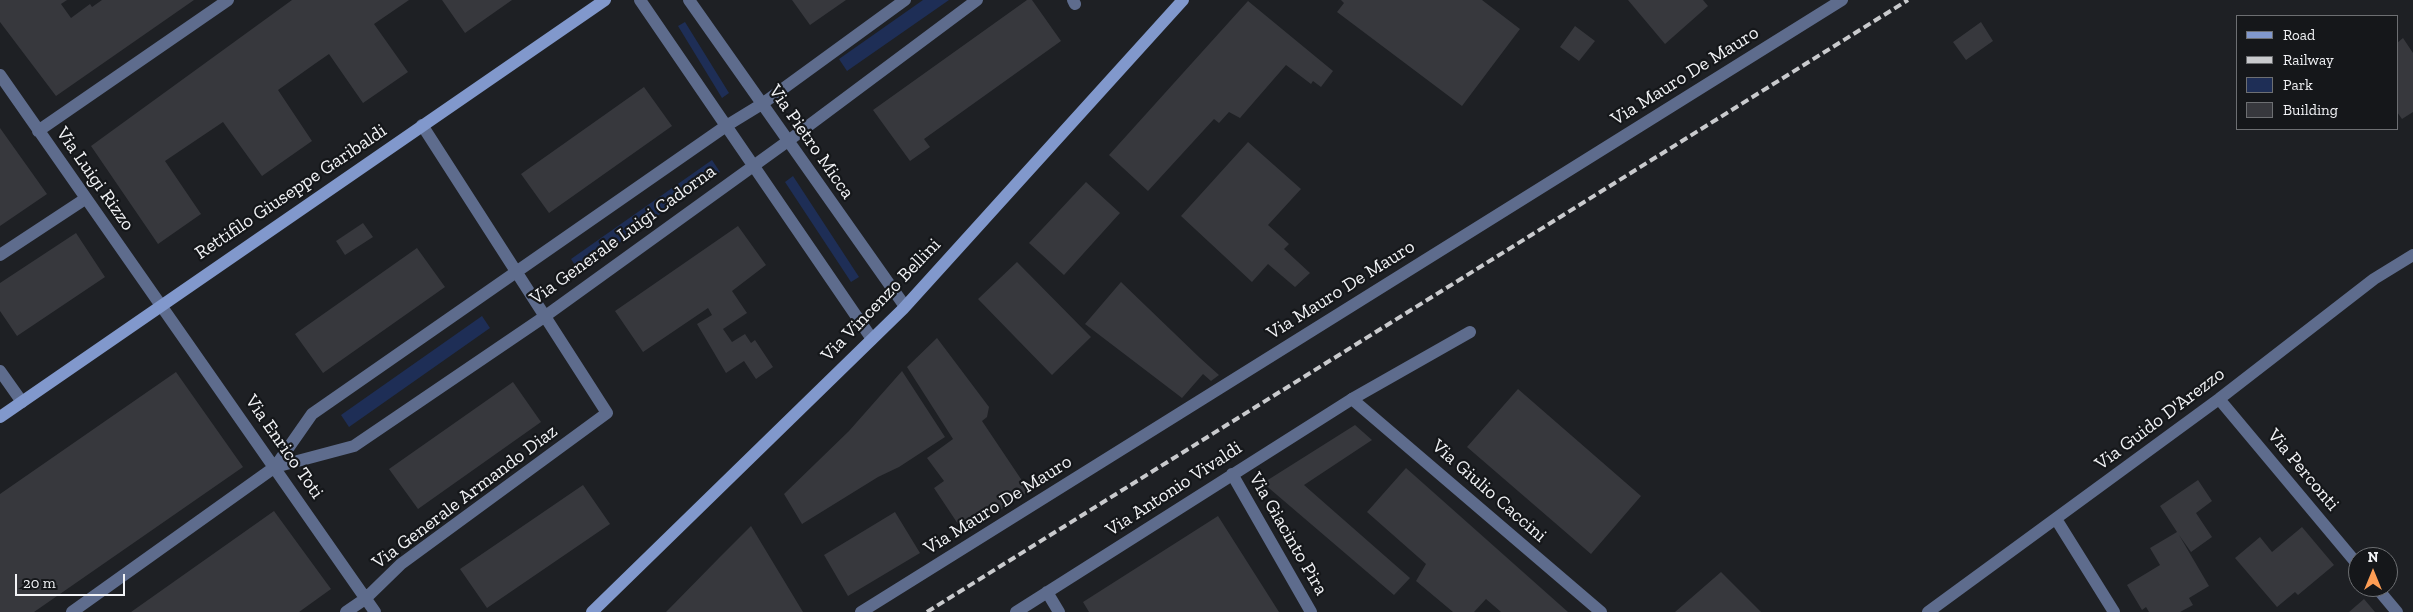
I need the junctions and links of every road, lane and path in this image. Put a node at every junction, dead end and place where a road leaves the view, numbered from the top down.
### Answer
1 (228, 0) edge
2 (605, 0) edge
3 (640, 0) edge
4 (689, 0) edge
5 (905, 0) edge
6 (977, 0) edge
7 (1183, 0) edge
8 (1842, 0) edge
9 (0, 75) edge
10 (762, 104) junction
11 (422, 125) junction
12 (726, 126) junction
13 (38, 131) junction
14 (788, 141) junction
15 (752, 164) junction
16 (85, 199) junction
17 (0, 255) edge
18 (2413, 255) edge
19 (516, 272) junction
20 (161, 304) junction
21 (904, 306) junction
22 (544, 316) junction
23 (1470, 332) dead end
24 (872, 339) junction
25 (0, 371) edge
26 (1352, 399) junction
27 (2219, 399) junction
28 (22, 402) junction
29 (0, 417) edge
30 (274, 467) junction
31 (1232, 474) junction
32 (2056, 519) junction
33 (2348, 553) edge
34 (1048, 592) junction
35 (2385, 597) edge
36 (365, 598) junction
37 (72, 612) edge
38 (346, 612) edge
39 (375, 612) edge
40 (592, 612) edge
41 (861, 612) edge
42 (1016, 612) edge
43 (1059, 612) edge
44 (1311, 612) edge
45 (1601, 612) edge
46 (1928, 612) edge
47 (2114, 612) edge
48 (2398, 612) edge

1 - 13 street
2 - 11 main road, Rettifilo Giuseppe Garibaldi
3 - 12 street
4 - 10 street, Via Pietro Micca
5 - 10 street, Via Generale Luigi Cadorna
6 - 14 street, Via Generale Luigi Cadorna
7 - 21 main road, Via Vincenzo Bellini
8 - 41 street, Via Mauro De Mauro
9 - 13 street, Via Luigi Rizzo
10 - 12 street, Via Generale Luigi Cadorna
10 - 14 street, Via Pietro Micca
11 - 19 street
11 - 20 main road, Rettifilo Giuseppe Garibaldi
12 - 15 street
12 - 19 street, Via Generale Luigi Cadorna
13 - 16 street, Via Luigi Rizzo
14 - 15 street, Via Generale Luigi Cadorna
14 - 21 street, Via Pietro Micca
15 - 22 street, Via Generale Luigi Cadorna
15 - 24 street
16 - 17 street
16 - 20 street, Via Luigi Rizzo
18 - 27 street, Via Guido D'Arezzo
19 - 22 street
19 - 30 street, Via Generale Luigi Cadorna
20 - 28 main road, Rettifilo Giuseppe Garibaldi
20 - 30 street, Via Enrico Toti
21 - 24 main road, Via Vincenzo Bellini
22 - 30 street, Via Generale Luigi Cadorna
22 - 36 street, Via Generale Armando Diaz
23 - 26 street, Via Antonio Vivaldi
24 - 40 main road, Via Vincenzo Bellini
25 - 28 street
26 - 31 street, Via Antonio Vivaldi
26 - 45 street, Via Giulio Caccini
27 - 32 street, Via Guido D'Arezzo
27 - 33 street, Via Perconti
28 - 29 main road, Rettifilo Giuseppe Garibaldi
30 - 36 street, Via Enrico Toti
30 - 37 street, Via Generale Luigi Cadorna
31 - 34 street, Via Antonio Vivaldi
31 - 44 street, Via Giacinto Pira
32 - 46 street, Via Guido D'Arezzo
32 - 47 street
34 - 42 street, Via Antonio Vivaldi
34 - 43 street
35 - 48 street
36 - 38 street, Via Generale Armando Diaz
36 - 39 street, Via Enrico Toti

